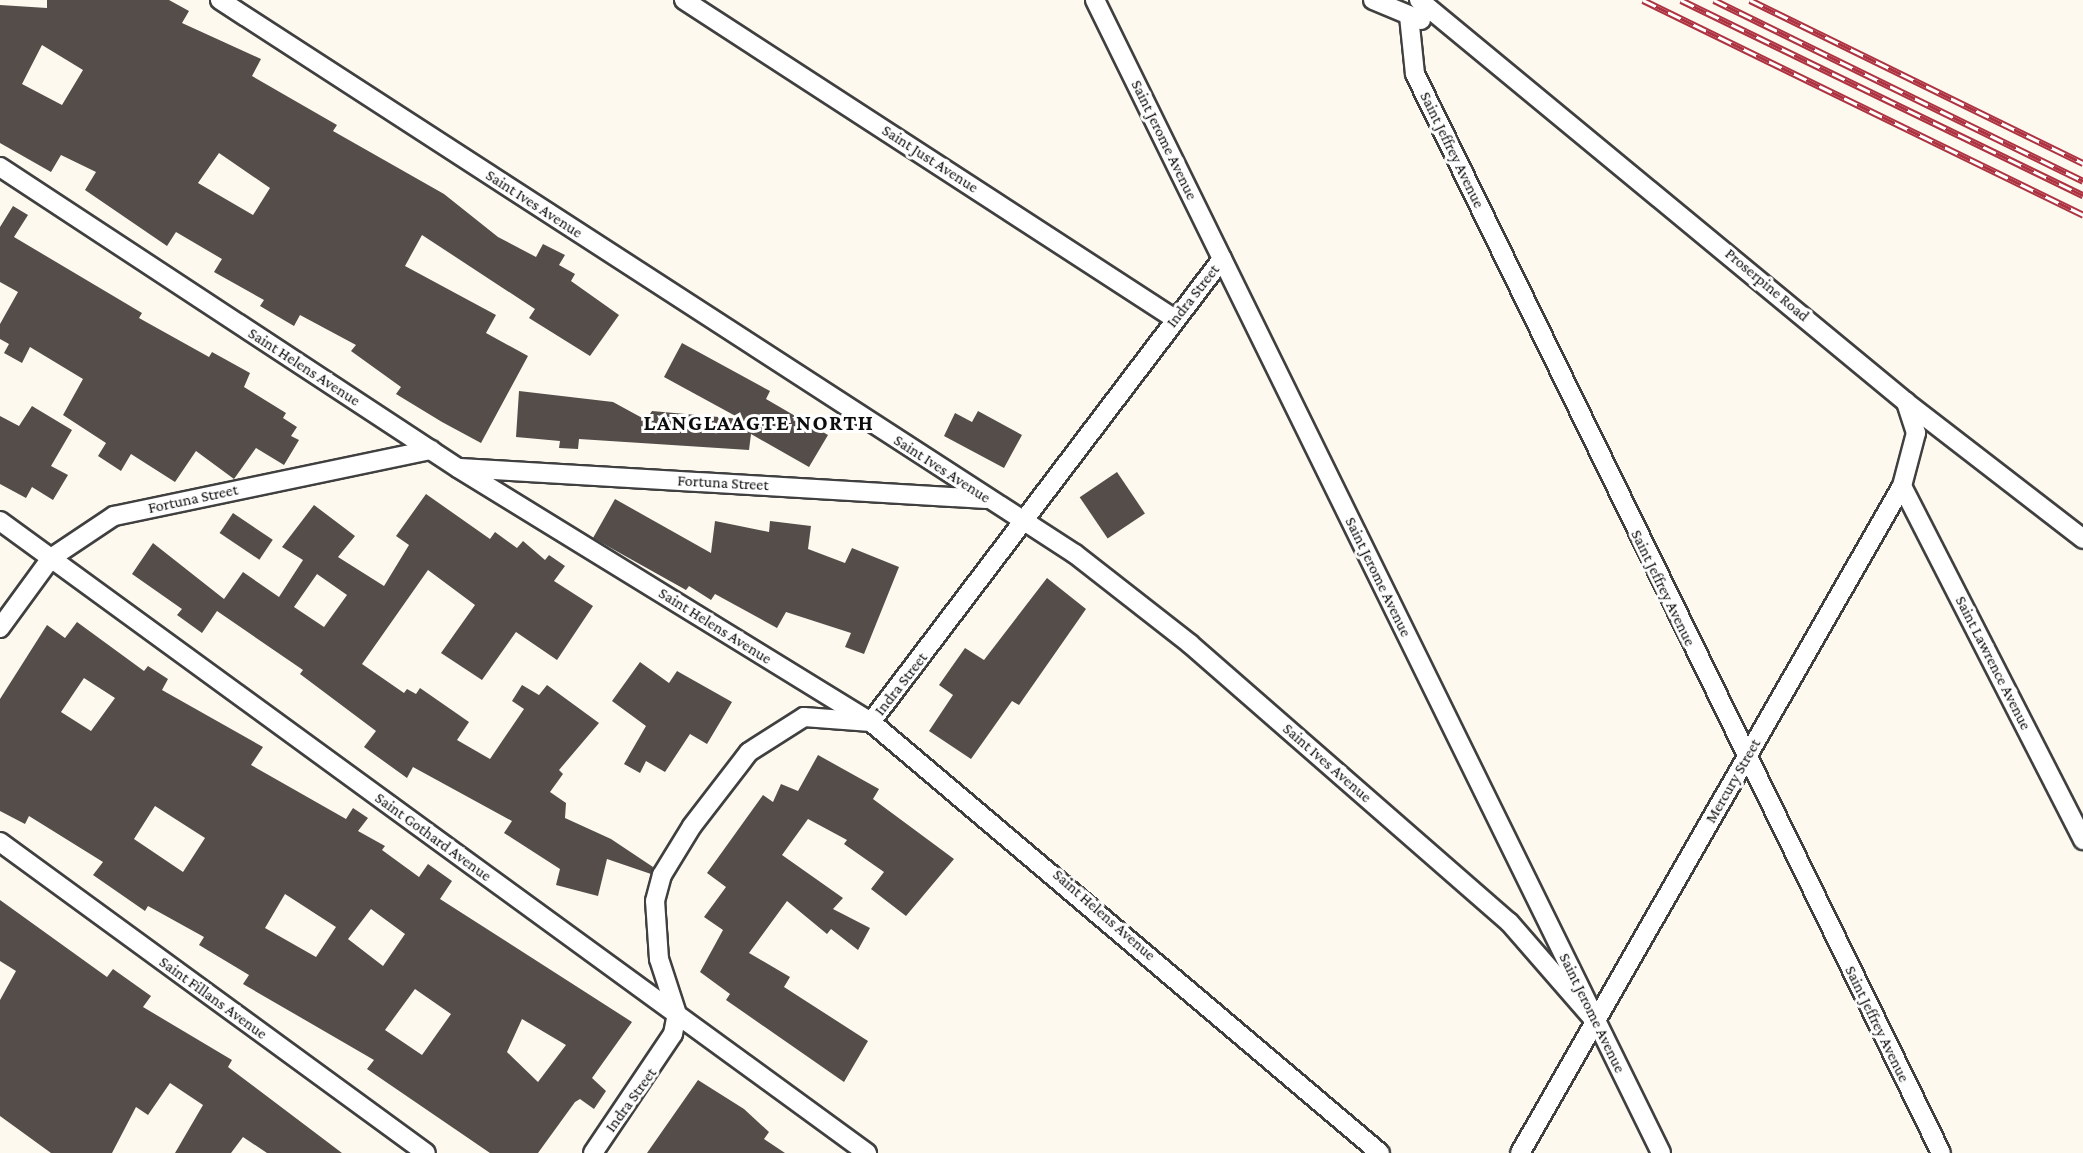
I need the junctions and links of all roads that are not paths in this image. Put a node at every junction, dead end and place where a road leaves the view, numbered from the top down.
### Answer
1 (220, 0) edge
2 (684, 0) edge
3 (1095, 0) edge
4 (1373, 0) edge
5 (1419, 0) edge
6 (1409, 16) junction
7 (1451, 31) junction
8 (0, 167) edge
9 (1222, 259) junction
10 (1175, 319) junction
11 (1906, 402) junction
12 (431, 450) junction
13 (458, 468) junction
14 (1902, 486) junction
15 (988, 499) junction
16 (0, 521) edge
17 (1025, 521) junction
18 (2083, 539) edge
19 (51, 558) junction
20 (0, 628) edge
21 (871, 722) junction
22 (1746, 759) junction
23 (2083, 840) edge
24 (0, 842) edge
25 (677, 1014) junction
26 (1596, 1022) junction
27 (426, 1153) edge
28 (593, 1153) edge
29 (867, 1153) edge
30 (1380, 1153) edge
31 (1520, 1153) edge
32 (1661, 1153) edge
33 (1941, 1153) edge

1 - 15 street, Saint Ives Avenue
2 - 10 street, Saint Just Avenue
3 - 9 street, Saint Jerome Avenue
4 - 6 street, Proserpine Road
5 - 7 street, Proserpine Road
6 - 7 street, Proserpine Road
6 - 22 street, Saint Jeffrey Avenue
7 - 11 street, Proserpine Road
8 - 12 street, Saint Helens Avenue
9 - 10 street, Indra Street
9 - 26 street, Saint Jerome Avenue
10 - 17 street, Indra Street
11 - 14 street, Mercury Street
11 - 18 street, Proserpine Road
12 - 13 street, Saint Helens Avenue
12 - 19 street, Fortuna Street
13 - 15 street, Fortuna Street
13 - 21 street, Saint Helens Avenue
14 - 22 street, Mercury Street
14 - 23 street, Saint Lawrence Avenue
15 - 17 street, Saint Ives Avenue
16 - 19 street, Saint Gothard Avenue
17 - 21 street, Indra Street
17 - 26 street, Saint Ives Avenue
19 - 20 street, Fortuna Street
19 - 25 street, Saint Gothard Avenue
21 - 25 street, Indra Street
21 - 30 street, Saint Helens Avenue
22 - 26 street, Mercury Street
22 - 33 street, Saint Jeffrey Avenue
24 - 27 street, Saint Fillans Avenue
25 - 28 street, Indra Street
25 - 29 street, Saint Gothard Avenue
26 - 31 street, Mercury Street
26 - 32 street, Saint Jerome Avenue

